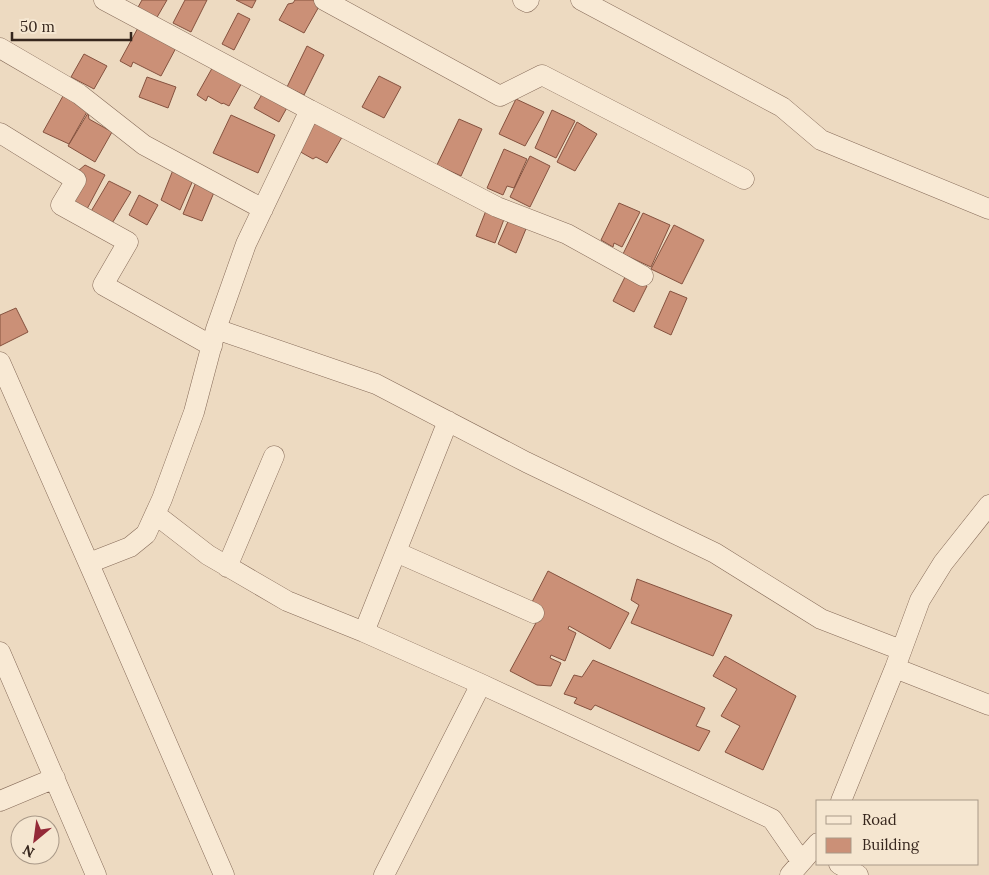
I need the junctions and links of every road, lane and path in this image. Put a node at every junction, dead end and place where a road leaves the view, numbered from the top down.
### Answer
1 (104, 0) edge
2 (324, 0) edge
3 (523, 0) edge
4 (529, 0) edge
5 (581, 0) edge
6 (0, 48) edge
7 (310, 110) junction
8 (0, 133) edge
9 (744, 179) dead end
10 (263, 208) junction
11 (989, 210) edge
12 (643, 276) dead end
13 (214, 337) junction
14 (0, 362) edge
15 (448, 421) junction
16 (274, 456) dead end
17 (989, 506) edge
18 (155, 514) junction
19 (396, 552) junction
20 (89, 563) junction
21 (227, 567) junction
22 (534, 613) dead end
23 (364, 632) junction
24 (0, 652) edge
25 (898, 659) junction
26 (481, 684) junction
27 (989, 705) edge
28 (55, 778) junction
29 (841, 800) edge
30 (0, 801) edge
31 (808, 856) edge
32 (841, 865) edge
33 (96, 875) edge
34 (224, 875) edge
35 (384, 875) edge
36 (858, 875) edge

1 - 7 street
2 - 9 street
3 - 4 street
5 - 11 street
6 - 10 street
7 - 10 street
7 - 12 street
8 - 13 street
10 - 13 street
13 - 15 street
13 - 18 street
14 - 20 street
15 - 19 street
15 - 25 street
16 - 21 street
17 - 25 street
18 - 20 street
18 - 21 street
19 - 22 street
19 - 23 street
20 - 34 street
21 - 23 street
23 - 26 street
24 - 28 street
25 - 27 street
25 - 29 street
26 - 31 street
26 - 35 street
28 - 30 street
28 - 33 street
32 - 36 street

